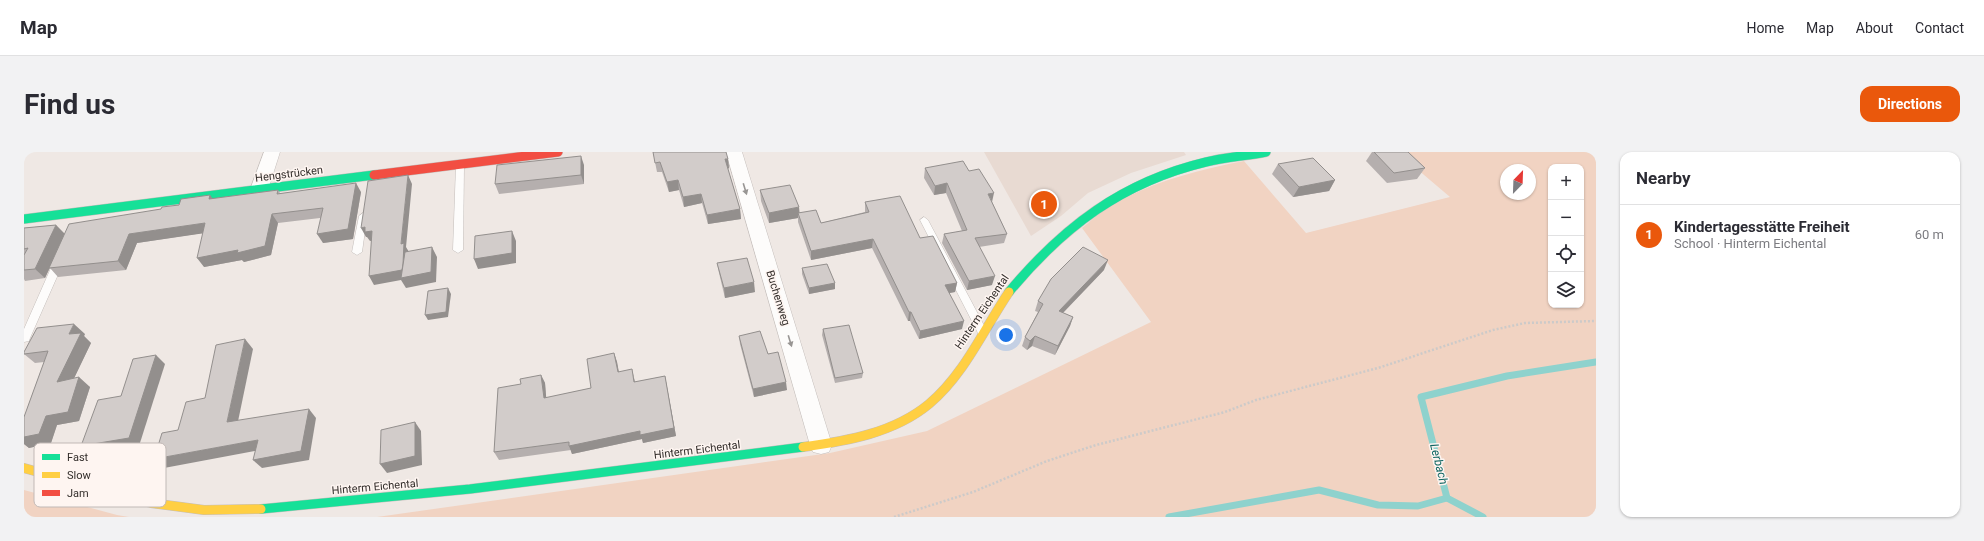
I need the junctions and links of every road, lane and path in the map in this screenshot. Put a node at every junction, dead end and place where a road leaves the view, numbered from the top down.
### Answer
1 (272, 152) edge
2 (558, 152) edge
3 (734, 152) edge
4 (1266, 152) edge
5 (460, 164) junction
6 (259, 190) junction
7 (364, 206) edge
8 (24, 219) edge
9 (924, 220) dead end
10 (458, 250) dead end
11 (357, 252) dead end
12 (62, 255) edge
13 (1596, 321) edge
14 (982, 331) junction
15 (25, 338) edge
16 (821, 445) junction
17 (24, 468) edge
18 (34, 470) edge
19 (166, 505) edge
20 (894, 517) edge

1 - 6 street
2 - 5 street, Hengstrücken
3 -> 16 street, Buchenweg
4 - 14 street, Hinterm Eichental
5 - 6 street, Hengstrücken
5 - 10 lane
6 - 8 street, Hengstrücken
7 - 11 lane
9 - 14 lane
12 - 15 lane
13 - 20 path
14 - 16 street, Hinterm Eichental
16 - 19 street, Hinterm Eichental
17 - 18 street, Hinterm Eichental

